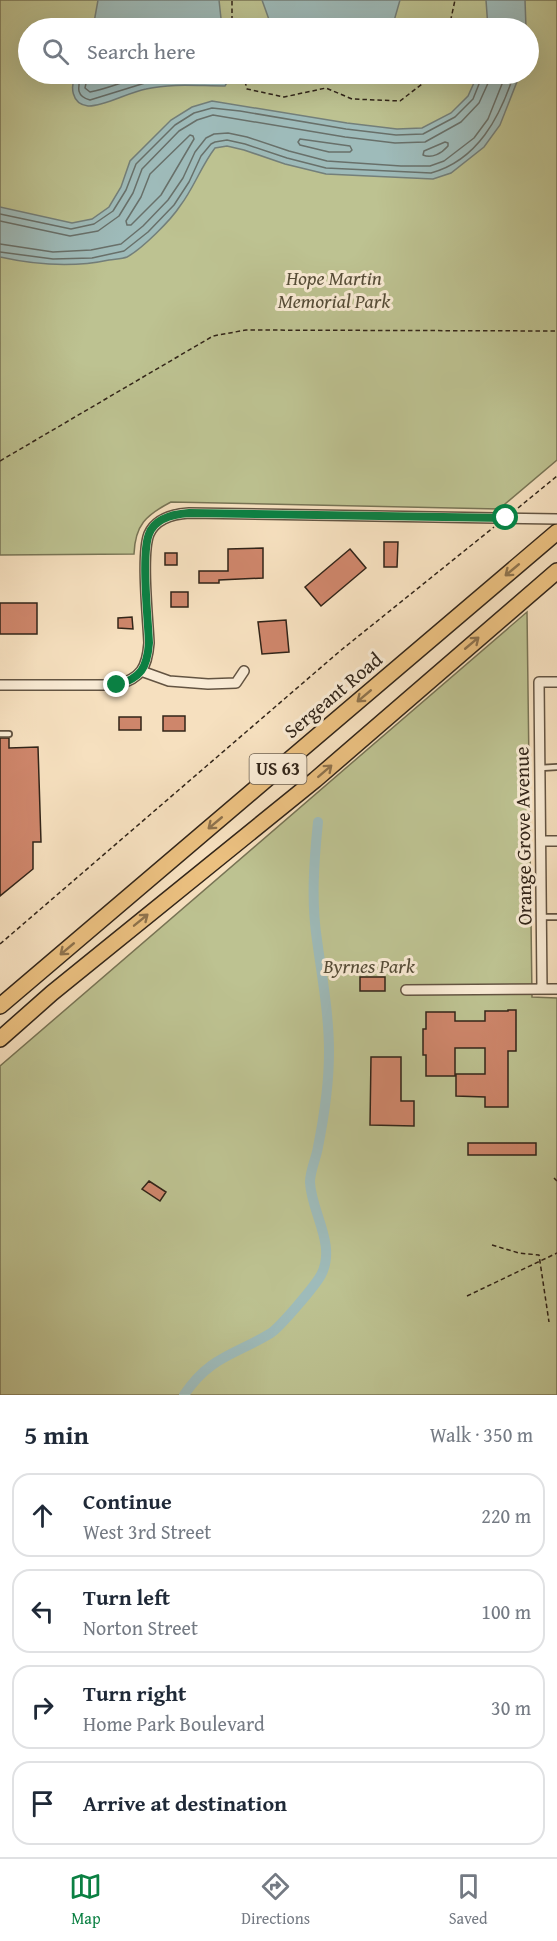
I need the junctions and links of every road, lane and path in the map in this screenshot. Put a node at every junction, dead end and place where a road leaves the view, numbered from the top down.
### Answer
1 (232, 0) edge
2 (456, 0) edge
3 (232, 18) edge
4 (452, 18) edge
5 (246, 84) edge
6 (422, 84) edge
7 (557, 332) edge
8 (0, 461) edge
9 (557, 476) edge
10 (516, 510) dead end
11 (557, 519) edge
12 (488, 532) dead end
13 (557, 532) edge
14 (557, 571) edge
15 (141, 671) junction
16 (244, 671) dead end
17 (557, 682) edge
18 (0, 685) edge
19 (0, 734) edge
20 (9, 734) dead end
21 (540, 768) junction
22 (557, 768) edge
23 (541, 841) junction
24 (557, 841) edge
25 (542, 917) junction
26 (557, 917) edge
27 (0, 944) edge
28 (542, 989) junction
29 (557, 989) edge
30 (406, 990) dead end
31 (0, 1006) edge
32 (0, 1039) edge
33 (554, 1178) dead end
34 (557, 1181) edge
35 (492, 1245) dead end
36 (557, 1253) edge
37 (541, 1260) junction
38 (467, 1296) dead end
39 (549, 1322) dead end

1 - 3 path
2 - 4 path
5 - 6 path
7 - 8 path
9 - 10 path
11 - 15 street
12 - 27 path
13 -> 31 main road, Sergeant Road / US 63
32 -> 14 main road, US 63
15 - 16 street
15 - 18 street
17 - 21 street, Orange Grove Avenue
19 - 20 lane
21 - 22 lane
21 - 23 street, Orange Grove Avenue
23 - 24 street
23 - 25 street, Orange Grove Avenue
25 - 26 lane
25 - 28 street, Orange Grove Avenue
28 - 29 street
28 - 30 street
33 - 34 path
35 - 37 path
36 - 37 path
37 - 38 path
37 - 39 path

